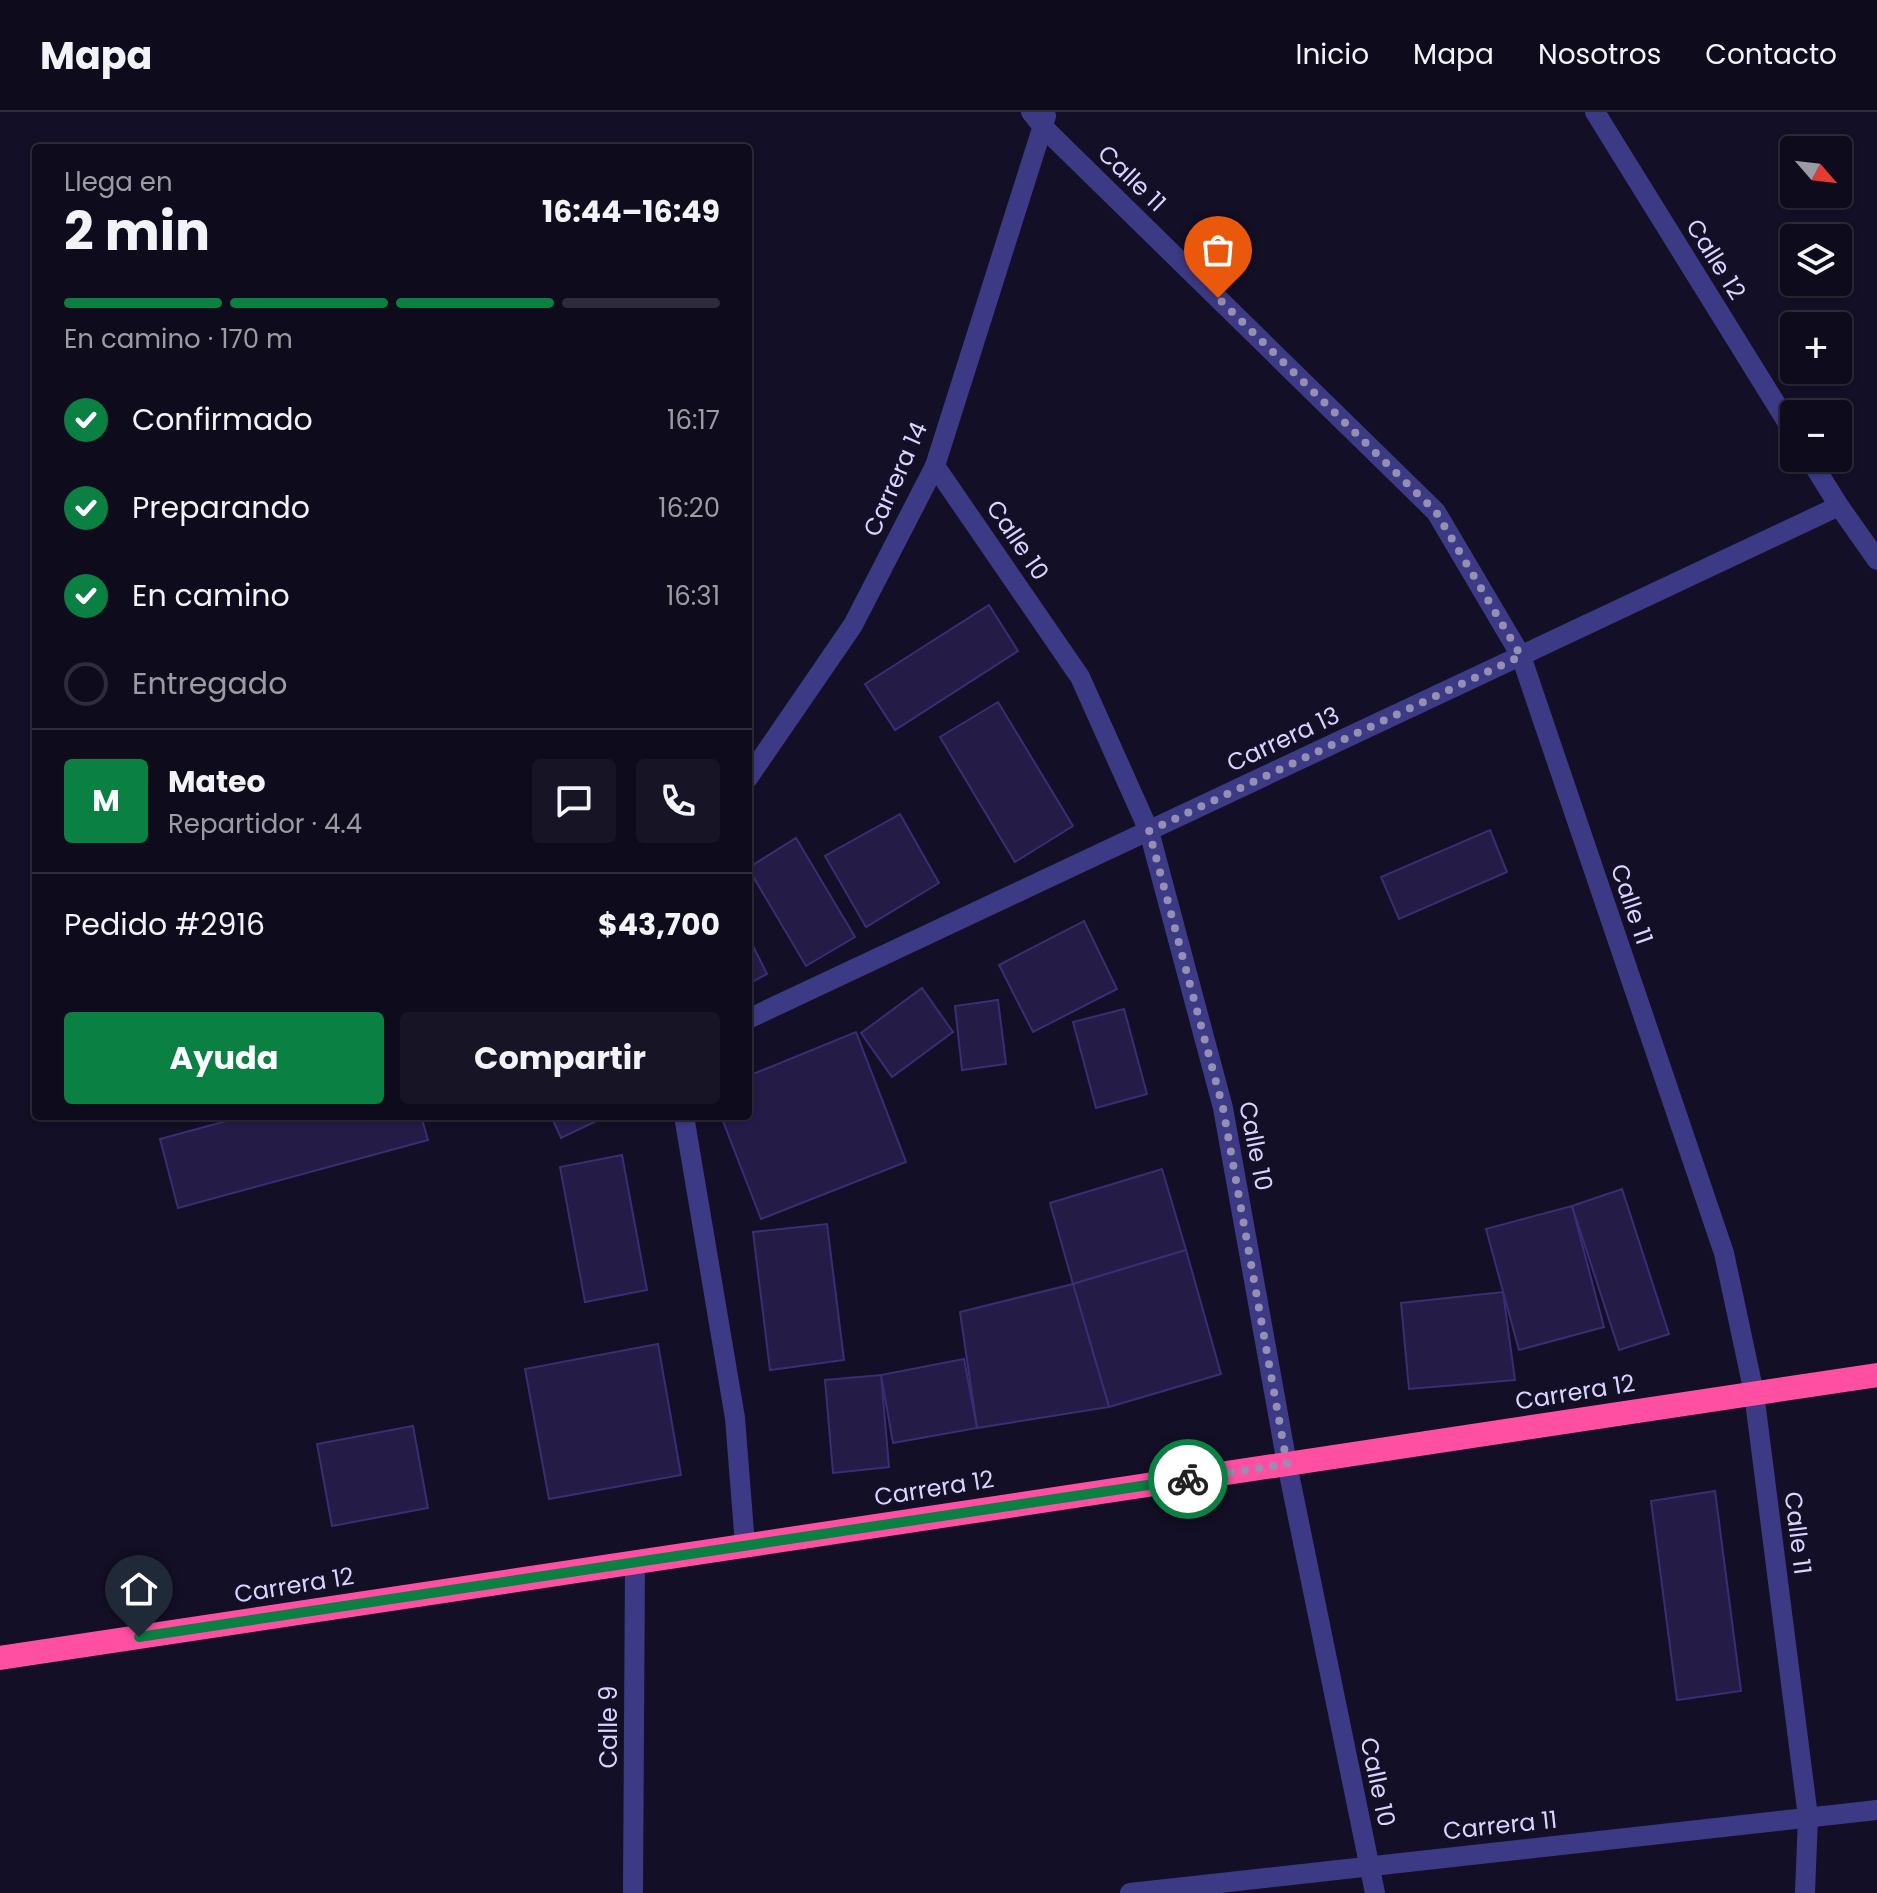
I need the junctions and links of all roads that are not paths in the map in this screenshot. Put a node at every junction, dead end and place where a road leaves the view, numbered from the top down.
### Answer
1 (1595, 112) edge
2 (1040, 117) edge
3 (1780, 410) edge
4 (935, 466) junction
5 (1818, 472) edge
6 (1839, 506) junction
7 (1877, 560) edge
8 (1521, 656) junction
9 (752, 772) edge
10 (1149, 831) junction
11 (752, 1017) edge
12 (685, 1120) edge
13 (1877, 1375) edge
14 (1754, 1393) junction
15 (1287, 1464) junction
16 (745, 1545) junction
17 (635, 1562) junction
18 (0, 1658) edge
19 (1877, 1810) edge
20 (1808, 1817) junction
21 (1369, 1866) junction
22 (633, 1893) edge
23 (1130, 1893) edge
24 (1375, 1893) edge
25 (1805, 1893) edge

1 - 3 street, Calle 12
2 - 4 street, Carrera 14
2 - 8 street, Calle 11
4 - 9 street, Carrera 14
4 - 10 street, Calle 10
5 - 6 street
6 - 7 street
6 - 8 street, Carrera 13
8 - 10 street, Carrera 13
8 - 14 street, Calle 11
10 - 11 street, Carrera 13
10 - 15 street, Calle 10
12 - 16 street
13 - 14 highway, Carrera 12
14 - 15 highway, Carrera 12
14 - 20 street, Calle 11
15 - 16 highway, Carrera 12
15 - 21 street, Calle 10
16 - 17 highway, Carrera 12
17 - 18 highway, Carrera 12
17 - 22 street, Calle 9
19 - 20 street, Carrera 11
20 - 21 street, Carrera 11
20 - 25 street, Calle 11
21 - 23 street, Carrera 11
21 - 24 street, Calle 10

